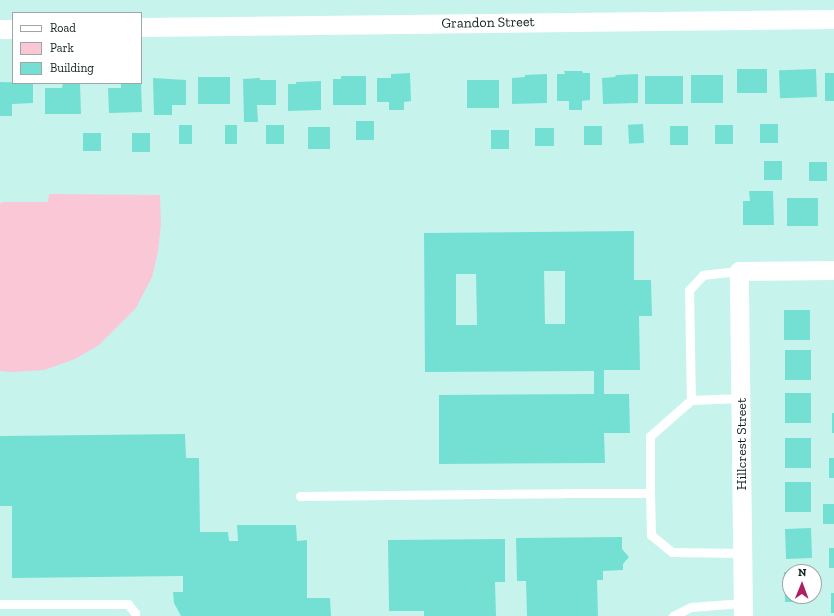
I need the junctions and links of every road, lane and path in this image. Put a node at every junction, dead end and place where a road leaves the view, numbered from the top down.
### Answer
1 (834, 19) edge
2 (142, 27) edge
3 (0, 29) edge
4 (12, 29) edge
5 (834, 270) edge
6 (732, 272) junction
7 (742, 398) junction
8 (691, 400) junction
9 (650, 494) junction
10 (300, 496) dead end
11 (742, 553) junction
12 (0, 604) edge
13 (743, 609) edge
14 (135, 616) edge
15 (673, 616) edge

1 - 2 street, Grandon Street
3 - 4 street
5 - 6 street
6 - 7 street, Hillcrest Street
6 - 8 lane
7 - 8 lane
7 - 11 street, Hillcrest Street
8 - 9 lane
9 - 10 lane
9 - 11 lane
11 - 13 street, Hillcrest Street
12 - 14 lane
13 - 15 lane

